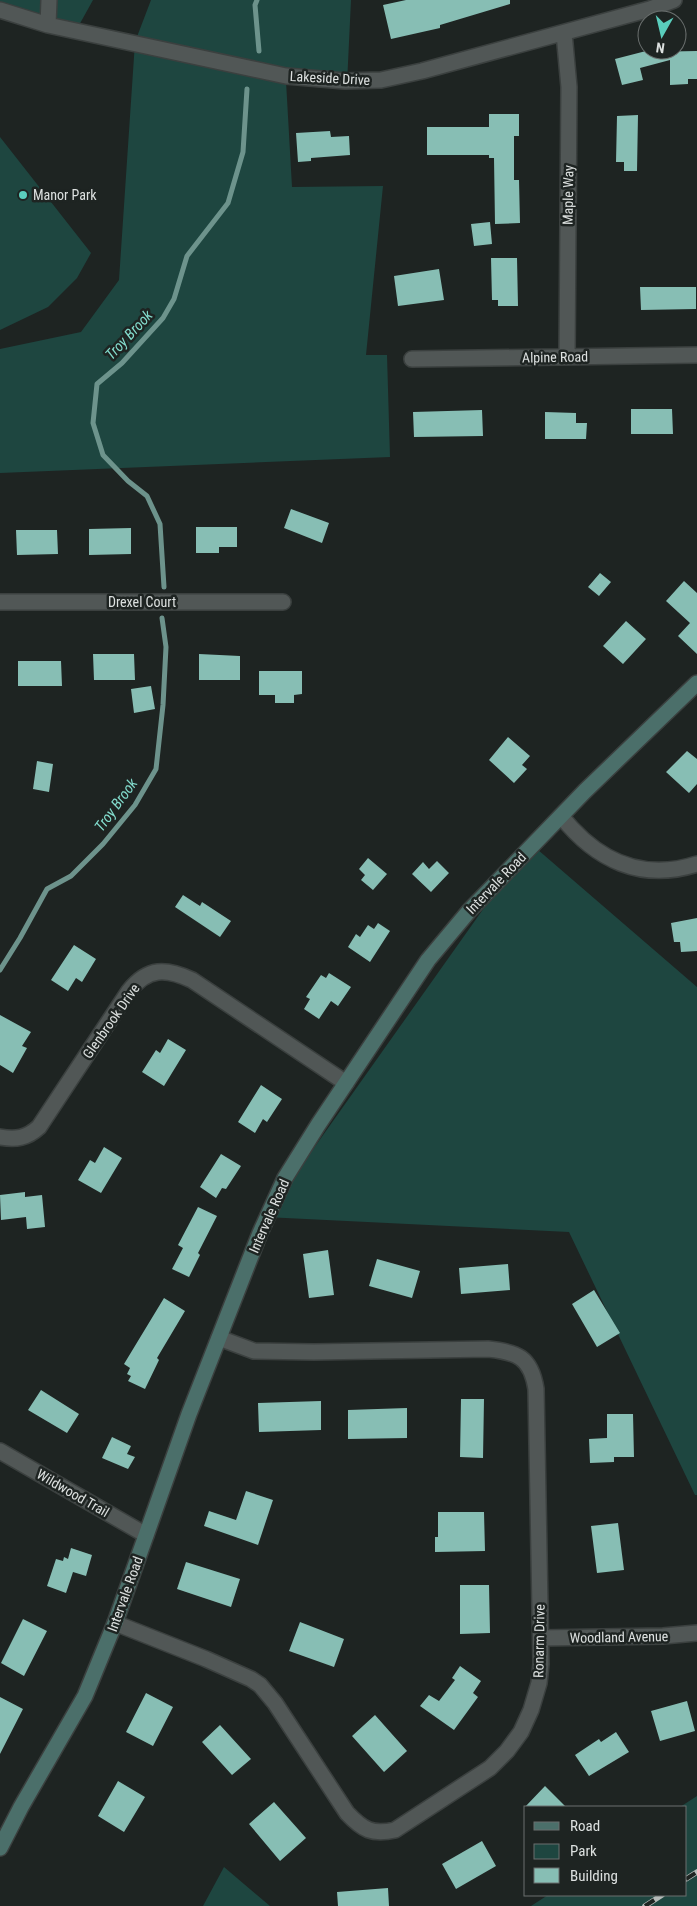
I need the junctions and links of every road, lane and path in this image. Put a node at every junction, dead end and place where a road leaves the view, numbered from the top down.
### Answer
1 (48, 0) edge
2 (674, 0) edge
3 (0, 10) edge
4 (48, 25) junction
5 (564, 33) junction
6 (697, 355) edge
7 (566, 357) junction
8 (412, 359) dead end
9 (0, 602) edge
10 (283, 602) dead end
11 (697, 683) edge
12 (561, 816) junction
13 (697, 864) edge
14 (346, 1083) junction
15 (0, 1137) edge
16 (219, 1338) junction
17 (0, 1451) edge
18 (146, 1536) junction
19 (115, 1623) junction
20 (697, 1633) edge
21 (541, 1638) junction
22 (0, 1848) edge

1 - 4 street
2 - 5 street, Lakeside Drive
3 - 4 street, Lakeside Drive
4 - 5 street, Lakeside Drive
5 - 7 street, Maple Way
6 - 7 street, Alpine Road
7 - 8 street, Alpine Road
9 - 10 street, Drexel Court
11 - 12 street, Intervale Road
12 - 13 street
12 - 14 street, Intervale Road
14 - 15 street, Glenbrook Drive
14 - 16 street, Intervale Road
16 - 18 street, Intervale Road
16 - 21 street, Ronarm Drive
17 - 18 street, Wildwood Trail
18 - 19 street, Intervale Road
19 - 21 street, Ronarm Drive
19 - 22 street, Intervale Road
20 - 21 street, Woodland Avenue

